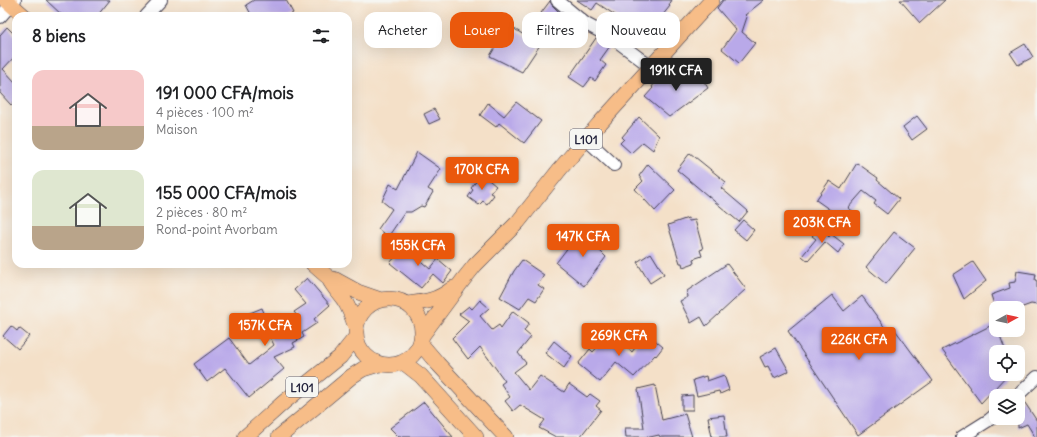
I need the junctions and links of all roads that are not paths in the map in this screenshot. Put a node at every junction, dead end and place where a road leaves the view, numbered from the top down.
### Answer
1 (160, 0) edge
2 (557, 0) edge
3 (712, 0) edge
4 (11, 2) edge
5 (20, 12) edge
6 (150, 12) edge
7 (0, 17) edge
8 (651, 67) junction
9 (586, 139) junction
10 (614, 165) dead end
11 (318, 268) edge
12 (329, 278) junction
13 (462, 280) junction
14 (381, 300) junction
15 (406, 304) junction
16 (356, 332) junction
17 (420, 340) junction
18 (403, 362) junction
19 (378, 364) junction
20 (1037, 377) edge
21 (1024, 389) edge
22 (989, 420) edge
23 (501, 435) edge
24 (246, 437) edge
25 (279, 437) edge
26 (476, 437) edge
27 (962, 437) edge

1 - 6 street
2 - 8 street
3 - 8 main road, L101
4 - 5 main road
4 - 7 street
8 - 9 main road, L101
9 - 10 street
9 - 13 main road, L101
11 - 12 main road
12 - 14 main road
12 - 16 main road
13 - 15 main road, L101
13 - 17 main road, L101
14 - 15 main road
14 - 16 main road
15 - 17 main road
16 - 19 main road
16 - 24 main road, L101
17 - 18 main road
17 - 23 main road
18 - 19 main road
18 - 26 main road
19 - 25 main road, L101
20 - 21 street
22 - 27 street

